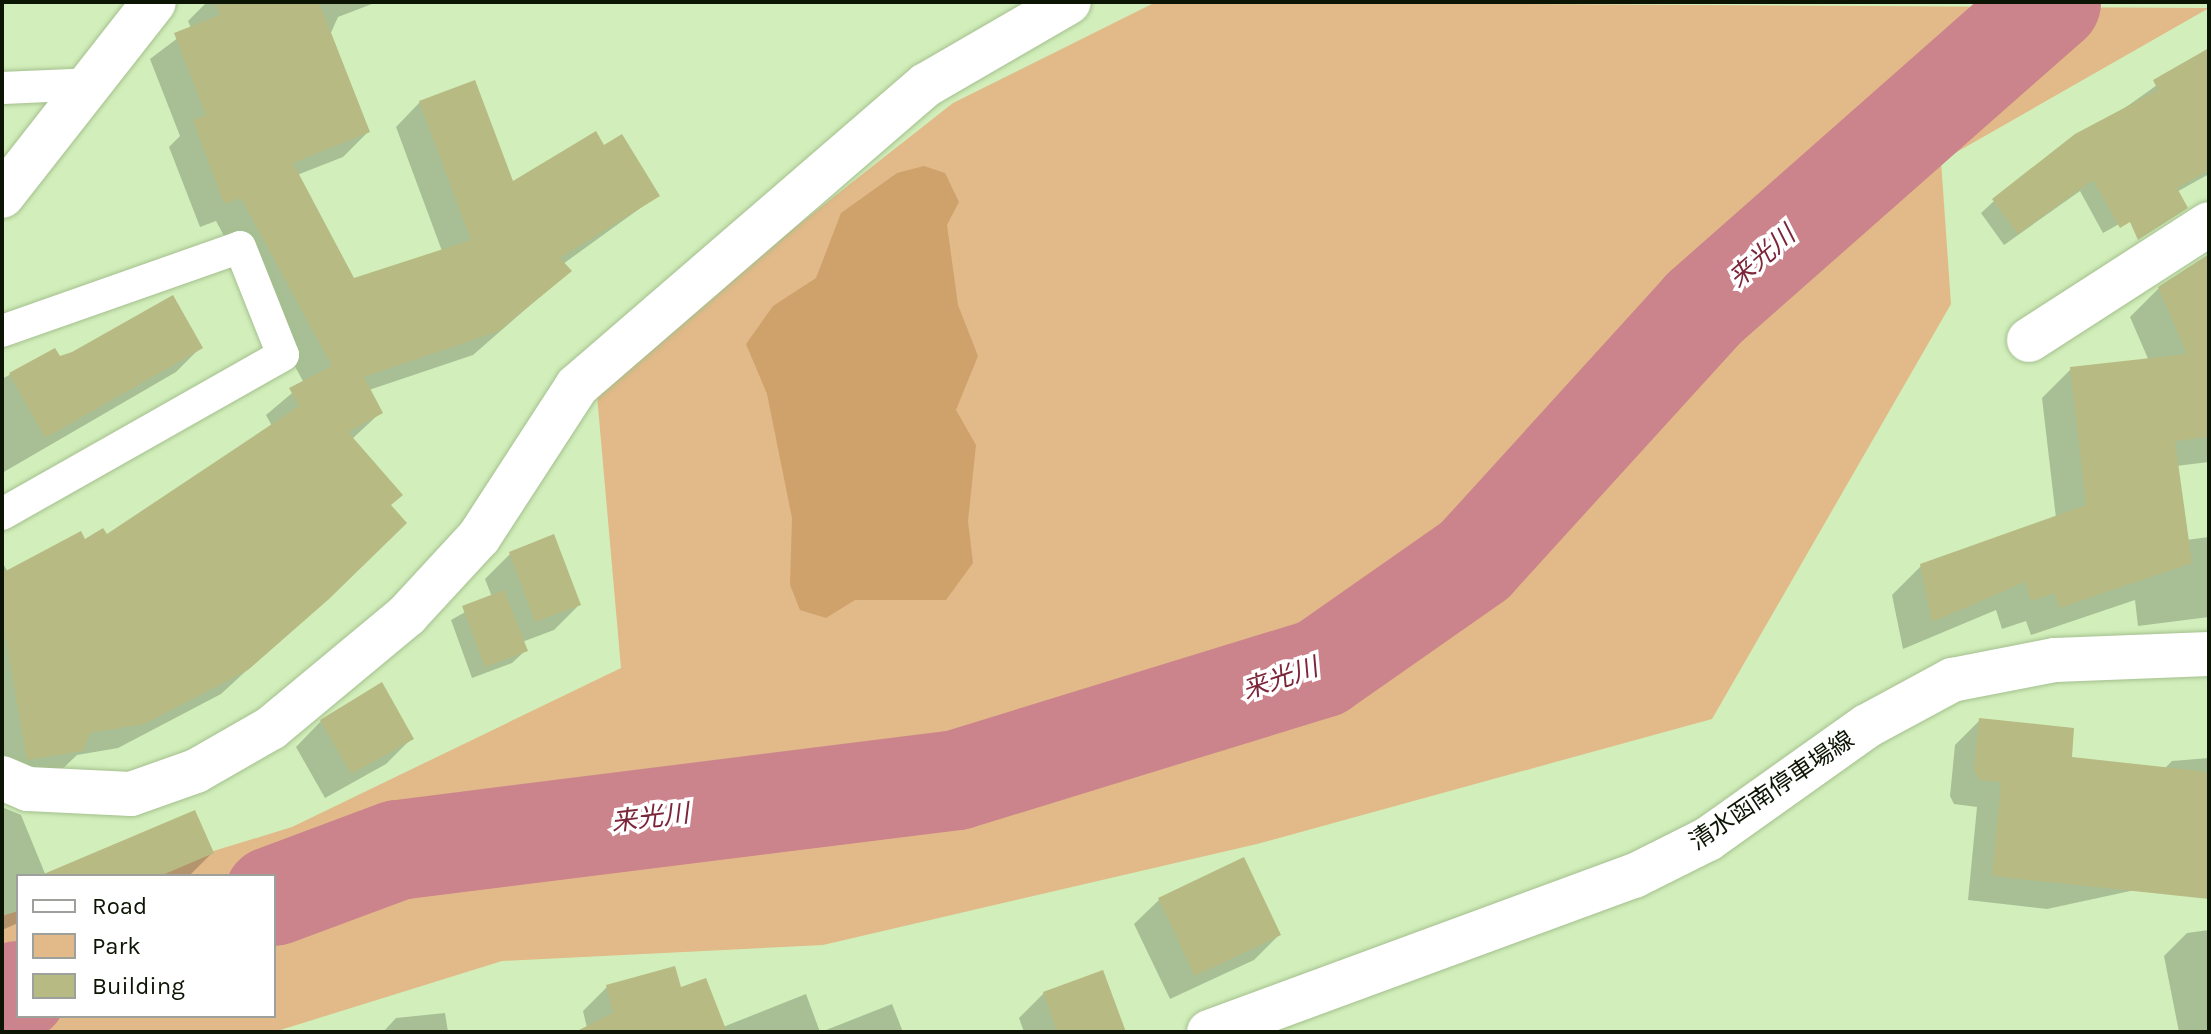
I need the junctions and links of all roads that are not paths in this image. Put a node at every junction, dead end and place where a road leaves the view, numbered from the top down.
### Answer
1 (154, 2) edge
2 (1069, 2) edge
3 (92, 84) junction
4 (2, 88) edge
5 (2, 196) edge
6 (2209, 224) edge
7 (2, 331) edge
8 (2029, 340) dead end
9 (2, 514) edge
10 (2209, 654) edge
11 (2, 778) edge
12 (1209, 1032) edge

1 - 3 street
2 - 11 street
3 - 4 lane
3 - 5 street
6 - 8 street
7 - 9 lane
10 - 12 street, 清水函南停車場線

